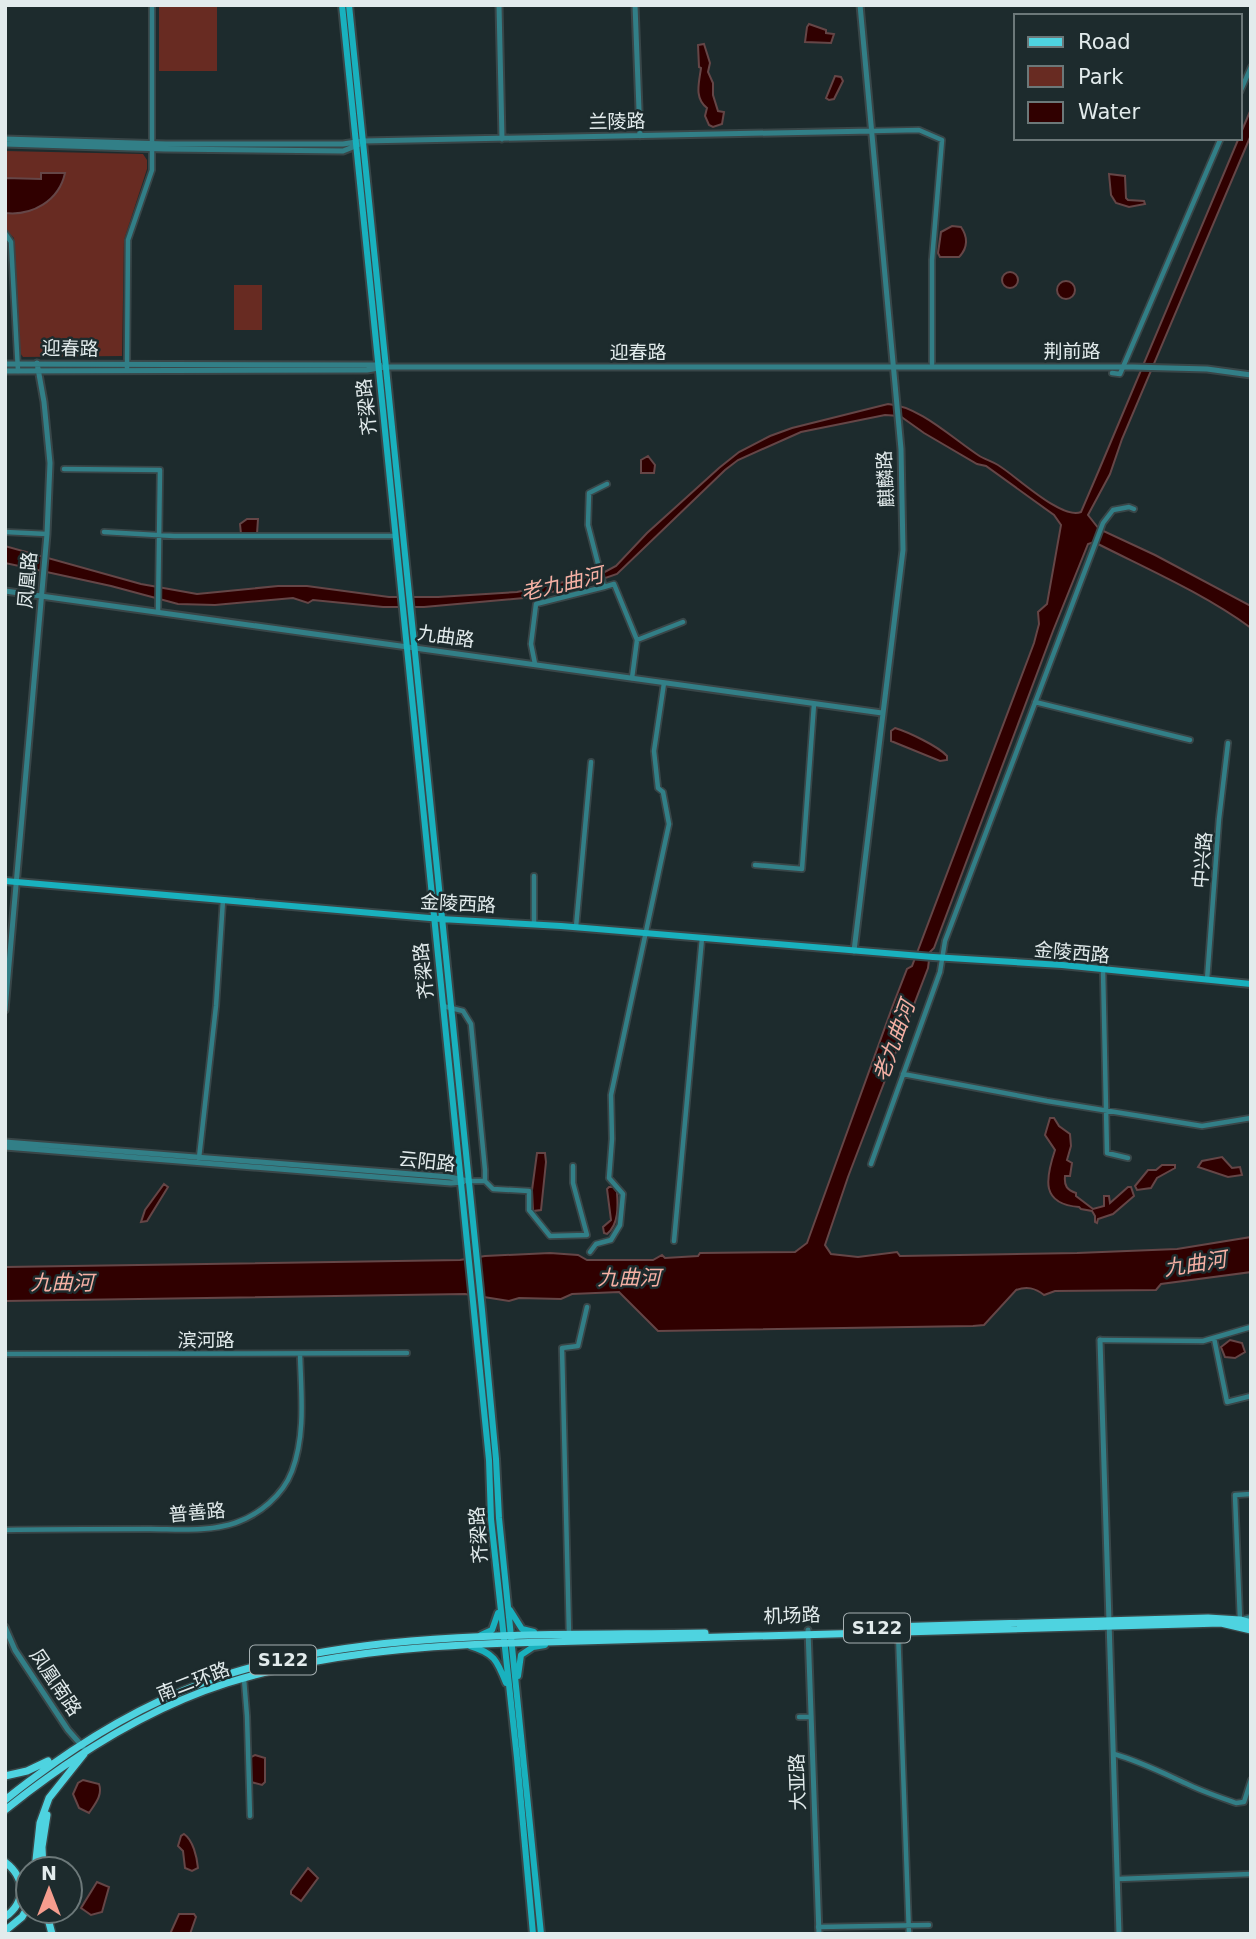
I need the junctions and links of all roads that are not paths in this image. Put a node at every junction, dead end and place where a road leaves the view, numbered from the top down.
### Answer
1 (152, 5) edge
2 (342, 5) edge
3 (349, 5) edge
4 (499, 5) edge
5 (635, 5) edge
6 (860, 5) edge
7 (1251, 67) edge
8 (1242, 87) edge
9 (872, 131) junction
10 (640, 136) junction
11 (502, 139) junction
12 (1220, 140) edge
13 (5, 142) edge
14 (358, 143) junction
15 (152, 145) junction
16 (5, 233) edge
17 (18, 363) junction
18 (37, 363) junction
19 (5, 364) edge
20 (932, 364) dead end
21 (892, 366) junction
22 (380, 367) junction
23 (127, 368) junction
24 (1122, 368) junction
25 (5, 371) edge
26 (18, 371) junction
27 (38, 371) junction
28 (1112, 373) dead end
29 (1251, 375) edge
30 (64, 469) dead end
31 (607, 484) dead end
32 (394, 492) junction
33 (1133, 509) dead end
34 (5, 532) edge
35 (104, 532) dead end
36 (47, 534) junction
37 (159, 534) junction
38 (395, 536) junction
39 (604, 585) junction
40 (5, 591) edge
41 (405, 594) junction
42 (42, 595) junction
43 (158, 612) junction
44 (683, 622) dead end
45 (637, 640) junction
46 (410, 647) junction
47 (535, 664) junction
48 (632, 678) junction
49 (664, 682) junction
50 (1035, 702) junction
51 (814, 704) junction
52 (883, 713) junction
53 (1190, 740) dead end
54 (1228, 743) dead end
55 (591, 762) dead end
56 (755, 865) dead end
57 (534, 876) dead end
58 (5, 881) edge
59 (17, 882) junction
60 (223, 900) junction
61 (437, 919) junction
62 (534, 924) junction
63 (576, 927) junction
64 (645, 933) junction
65 (702, 938) junction
66 (854, 951) junction
67 (942, 958) junction
68 (1104, 971) junction
69 (1207, 980) junction
70 (1251, 984) edge
71 (446, 1006) junction
72 (5, 1010) edge
73 (903, 1074) junction
74 (1107, 1112) junction
75 (1251, 1118) edge
76 (5, 1144) edge
77 (1128, 1158) dead end
78 (198, 1160) junction
79 (871, 1164) dead end
80 (573, 1166) dead end
81 (462, 1181) junction
82 (485, 1181) junction
83 (587, 1235) junction
84 (674, 1241) dead end
85 (596, 1244) junction
86 (590, 1252) dead end
87 (587, 1307) dead end
88 (1251, 1327) edge
89 (1214, 1338) junction
90 (1100, 1340) joint
91 (407, 1353) dead end
92 (5, 1354) edge
93 (300, 1354) junction
94 (1251, 1396) edge
95 (1251, 1494) edge
96 (5, 1530) edge
97 (503, 1604) junction
98 (1251, 1617) edge
99 (1240, 1619) junction
100 (1110, 1623) junction
101 (1251, 1623) edge
102 (5, 1627) edge
103 (898, 1629) junction
104 (1251, 1630) edge
105 (808, 1632) junction
106 (565, 1637) junction
107 (507, 1640) junction
108 (468, 1642) junction
109 (324, 1656) junction
110 (244, 1679) junction
111 (513, 1691) junction
112 (799, 1717) dead end
113 (811, 1717) junction
114 (80, 1744) junction
115 (86, 1751) junction
116 (1114, 1754) junction
117 (42, 1775) junction
118 (5, 1776) edge
119 (1251, 1780) edge
120 (5, 1800) edge
121 (5, 1810) edge
122 (250, 1816) dead end
123 (39, 1848) junction
124 (38, 1855) edge
125 (40, 1855) edge
126 (5, 1862) edge
127 (1251, 1874) edge
128 (1118, 1879) junction
129 (5, 1917) edge
130 (929, 1925) dead end
131 (908, 1926) junction
132 (819, 1931) edge
133 (533, 1934) edge
134 (541, 1934) edge
135 (909, 1934) edge
136 (1119, 1934) edge

1 - 15 street
2 - 14 main road, 齐梁路
3 - 14 main road, 齐梁路
4 - 11 street
5 - 10 street
6 - 9 street, 麒麟路
7 - 8 street
9 - 10 street, 兰陵路
9 - 20 street
9 - 21 street, 麒麟路
10 - 11 street, 兰陵路
11 - 14 street, 兰陵路
12 - 24 street
13 - 15 street, 兰陵路
14 - 15 street, 兰陵路
14 - 22 main road, 齐梁路
15 - 23 street
16 - 17 street
17 - 18 street, 迎春路
17 - 19 street, 迎春路
17 - 26 street
18 - 23 street, 迎春路
18 - 27 street, 凤凰路
21 - 22 street, 迎春路
21 - 24 street, 荆前路
21 - 52 street, 麒麟路
22 - 23 street, 迎春路
22 - 32 main road, 齐梁路
23 - 27 street, 迎春路
24 - 28 street
24 - 29 street, 荆前路
25 - 26 street, 迎春路
26 - 27 street, 迎春路
27 - 36 street, 凤凰路
30 - 37 street
31 - 39 street
32 - 38 main road, 齐梁路
32 - 41 main road, 齐梁路
33 - 50 street
34 - 36 street
35 - 37 street
36 - 42 street, 凤凰路
37 - 38 street
37 - 43 street
38 - 41 main road, 齐梁路
39 - 45 street
39 - 47 street
40 - 42 street, 九曲路
41 - 46 main road, 齐梁路
42 - 43 street, 九曲路
42 - 59 street, 凤凰路
43 - 46 street, 九曲路
44 - 45 street
45 - 48 street
46 - 47 street, 九曲路
46 - 61 main road, 齐梁路
47 - 48 street, 九曲路
48 - 49 street, 九曲路
49 - 51 street, 九曲路
49 - 64 street
50 - 53 street
50 - 67 street
51 - 52 street, 九曲路
51 - 56 street
52 - 66 street, 麒麟路
54 - 69 street, 中兴路
55 - 63 street
57 - 62 street
58 - 59 main road, 金陵西路
59 - 60 main road, 金陵西路
59 - 72 street, 凤凰路
60 - 61 main road, 金陵西路
60 - 78 street
61 - 62 main road, 金陵西路
61 - 71 main road, 齐梁路
62 - 63 main road, 金陵西路
63 - 64 main road, 金陵西路
64 - 65 main road, 金陵西路
64 - 85 street
65 - 66 main road, 金陵西路
65 - 84 street
66 - 67 main road, 金陵西路
67 - 68 main road, 金陵西路
67 - 73 street
68 - 69 main road, 金陵西路
68 - 74 street
69 - 70 main road, 金陵西路
71 - 81 main road, 齐梁路
71 - 82 street
73 - 74 street
73 - 79 street
74 - 75 street
74 - 77 street
76 - 78 street, 云阳路
78 - 81 street, 云阳路
80 - 83 street
81 - 82 street
81 - 97 main road, 齐梁路
82 - 83 street
83 - 85 street
85 - 86 street
87 - 106 street
88 - 89 street
89 - 90 street
89 - 94 street
90 - 100 street
91 - 93 street, 滨河路
92 - 93 street, 滨河路
93 - 96 street, 普善路
95 - 99 street
97 - 106 main road
97 - 107 main road, 齐梁路
97 - 108 main road
98 - 99 street
99 - 100 main road, 机场路 / S122
99 - 101 main road, 机场路 / S122
100 - 103 main road, 机场路 / S122
100 - 104 main road, 机场路 / S122
100 - 116 street
102 - 114 street, 凤凰南路
103 - 105 main road, 机场路 / S122
103 - 131 street
105 - 106 main road, 机场路 / S122
105 - 113 street, 大亚路
106 - 107 main road, 机场路 / S122
106 - 111 main road
107 - 108 main road, 南二环路 / S122
107 - 111 main road, 齐梁路
108 - 109 main road, 南二环路 / S122
108 - 111 main road
109 - 110 main road, 南二环路 / S122
109 - 114 main road, 南二环路 / S122
110 - 115 main road, 南二环路 / S122
110 - 122 street
111 - 133 main road, 齐梁路
111 - 134 main road, 齐梁路
112 - 113 street
113 - 132 street, 大亚路
114 - 115 street, 凤凰南路
114 - 117 main road, 南二环路 / S122
114 - 118 main road
115 - 117 main road, 南二环路 / S122
115 - 123 main road
116 - 119 street
116 - 128 street
117 - 120 main road, 南二环路 / S122
117 - 121 main road, 南二环路 / S122
123 - 124 main road
123 - 125 main road
126 - 129 main road
127 - 128 street
128 - 136 street
130 - 131 street
131 - 132 street
131 - 135 street

